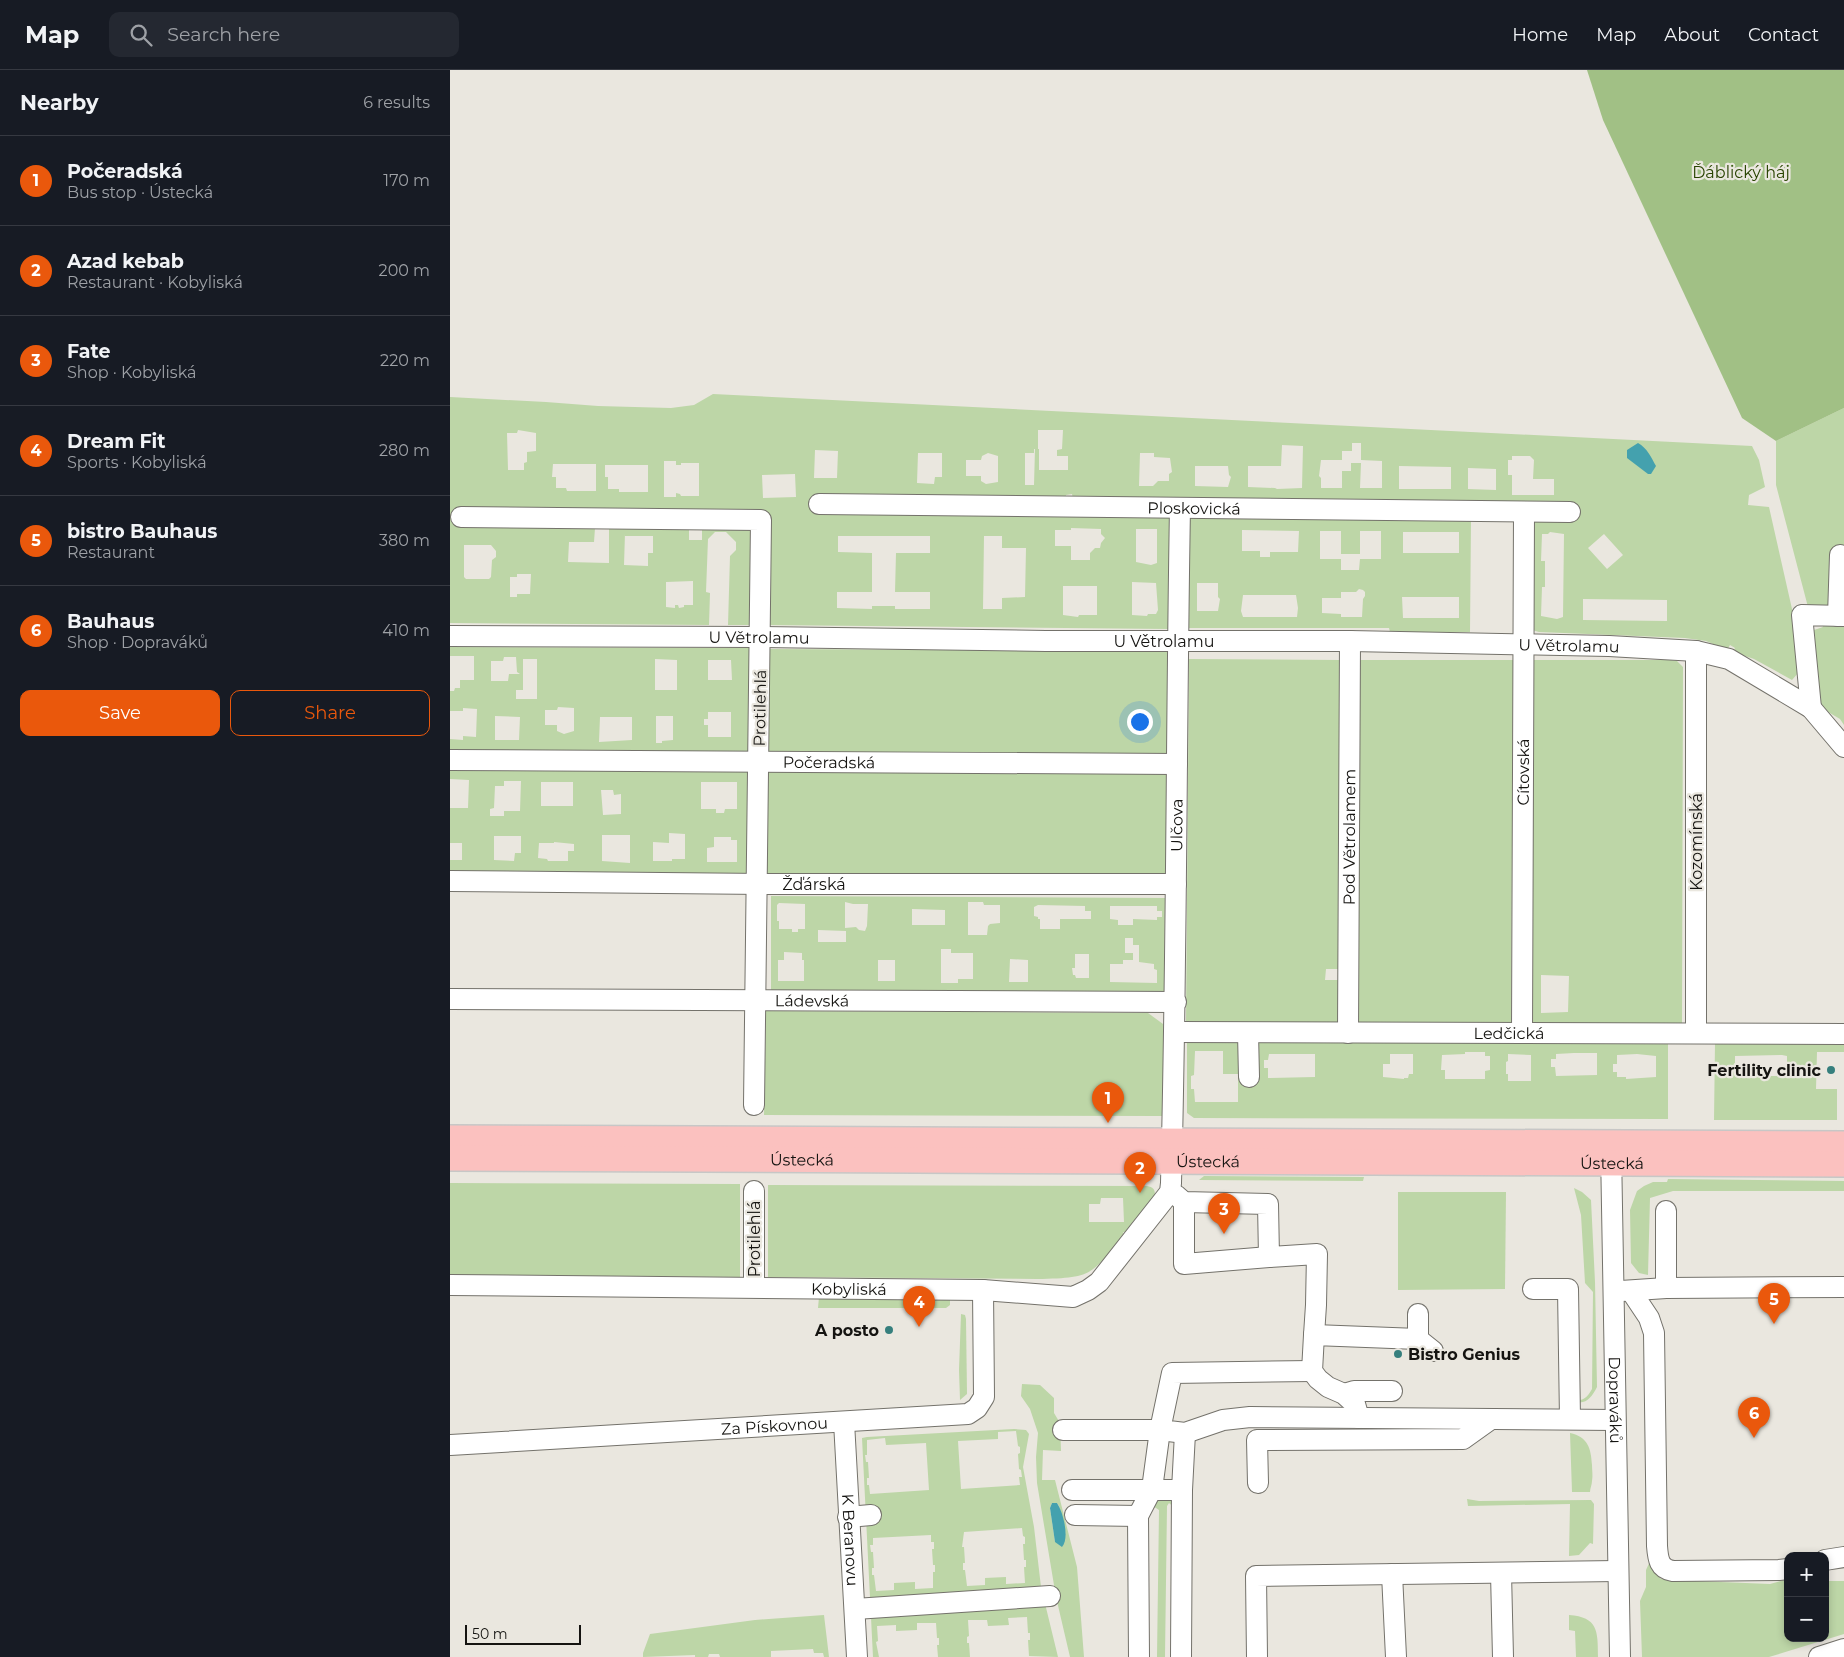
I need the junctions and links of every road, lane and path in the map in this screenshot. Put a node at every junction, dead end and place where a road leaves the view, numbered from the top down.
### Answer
1 (819, 504) dead end
2 (1180, 508) junction
3 (1524, 512) junction
4 (1570, 512) dead end
5 (461, 517) dead end
6 (1840, 555) dead end
7 (1841, 616) edge
8 (450, 636) edge
9 (760, 637) junction
10 (1178, 641) junction
11 (1350, 641) junction
12 (1523, 645) junction
13 (1696, 651) junction
14 (1811, 708) junction
15 (1844, 748) edge
16 (450, 760) edge
17 (759, 762) junction
18 (1177, 764) junction
19 (450, 881) edge
20 (757, 884) junction
21 (1176, 884) junction
22 (450, 1000) edge
23 (756, 1001) junction
24 (1176, 1002) junction
25 (1175, 1032) junction
26 (1248, 1032) junction
27 (1522, 1032) junction
28 (1348, 1033) junction
29 (1696, 1033) junction
30 (1844, 1034) edge
31 (1249, 1077) dead end
32 (754, 1105) dead end
33 (450, 1138) edge
34 (1844, 1144) edge
35 (1172, 1152) junction
36 (1611, 1153) junction
37 (450, 1158) edge
38 (1844, 1164) edge
39 (754, 1191) dead end
40 (1177, 1197) junction
41 (1666, 1211) dead end
42 (1269, 1257) junction
43 (450, 1286) edge
44 (754, 1287) junction
45 (1844, 1287) edge
46 (1666, 1288) junction
47 (1533, 1289) dead end
48 (983, 1290) junction
49 (1622, 1291) junction
50 (1418, 1314) dead end
51 (1314, 1335) junction
52 (1312, 1371) junction
53 (1392, 1391) dead end
54 (1344, 1394) junction
55 (1359, 1418) junction
56 (1491, 1419) junction
57 (1570, 1420) junction
58 (1615, 1420) junction
59 (844, 1422) junction
60 (1063, 1430) dead end
61 (1160, 1430) junction
62 (1185, 1433) junction
63 (450, 1445) edge
64 (1258, 1483) dead end
65 (1152, 1489) junction
66 (1072, 1490) dead end
67 (1182, 1490) junction
68 (871, 1515) dead end
69 (1075, 1515) dead end
70 (1138, 1516) junction
71 (848, 1517) junction
72 (1844, 1557) edge
73 (1829, 1559) edge
74 (1784, 1569) edge
75 (1617, 1571) junction
76 (1501, 1573) junction
77 (1392, 1574) junction
78 (1050, 1596) dead end
79 (854, 1609) junction
80 (1844, 1650) edge
81 (857, 1657) edge
82 (1139, 1657) edge
83 (1182, 1657) edge
84 (1257, 1657) edge
85 (1396, 1657) edge
86 (1503, 1657) edge
87 (1620, 1657) edge
88 (1818, 1657) edge

1 - 2 street, Ploskovická
2 - 3 street, Ploskovická
2 - 10 street, Ulčova
3 - 4 street, Ploskovická
3 - 12 street, Cítovská
5 - 9 street, Protilehlá
6 - 7 street
7 - 14 street
8 - 9 street, U Větrolamu
9 - 10 street, U Větrolamu
9 - 17 street, Protilehlá
10 - 11 street, U Větrolamu
10 - 18 street, Ulčova
11 - 12 street, U Větrolamu
11 - 28 street, Pod Větrolamem
12 - 13 street, U Větrolamu
12 - 27 street, Cítovská
13 - 14 street, U Větrolamu
13 - 29 street, Kozomínská
14 - 15 street, U Větrolamu
16 - 17 street, Počeradská
17 - 18 street, Počeradská
17 - 20 street, Protilehlá
18 - 21 street, Ulčova
19 - 20 street, Žďárská
20 - 21 street, Žďárská
20 - 23 street, Protilehlá
21 - 24 street, Ulčova
22 - 23 street, Ládevská
23 - 24 street, Ládevská
23 - 32 street, Protilehlá
24 - 25 street, Ulčova
25 - 26 street, Ledčická
25 - 35 street, Ulčova
26 - 28 street, Ledčická
26 - 31 street
27 - 28 street, Ledčická
27 - 29 street, Ledčická
29 - 30 street, Ledčická
33 - 35 main road, Ústecká
34 - 36 main road, Ústecká
35 - 36 main road, Ústecká
35 - 37 main road, Ústecká
35 - 40 street
36 - 38 main road, Ústecká
36 - 49 street, Dopraváků
39 - 44 street, Protilehlá
40 - 42 street
40 - 42 street
40 - 48 street, Kobyliská
41 - 46 street
42 - 51 street
43 - 44 street, Kobyliská
44 - 48 street, Kobyliská
45 - 46 street
46 - 49 street
47 - 57 street
48 - 59 street, Za Pískovnou
49 - 58 street, Dopraváků
49 - 74 street
50 - 51 street
51 - 52 street
52 - 54 street
52 - 61 street
53 - 54 street
54 - 55 street
55 - 56 street
55 - 62 street
56 - 57 street
56 - 64 street
57 - 58 street
58 - 75 street, Dopraváků
59 - 63 street, Za Pískovnou
59 - 71 street, K Beranovu
60 - 61 street
61 - 62 street
61 - 65 street
62 - 67 street
65 - 66 street
65 - 67 street
65 - 70 street
67 - 83 street
68 - 71 street
69 - 70 street
70 - 82 street
71 - 79 street, K Beranovu
72 - 73 street
75 - 76 street
75 - 87 street, Dopraváků
76 - 77 street
76 - 86 street
77 - 84 street
77 - 85 street
78 - 79 street
79 - 81 street, K Beranovu
80 - 88 street

